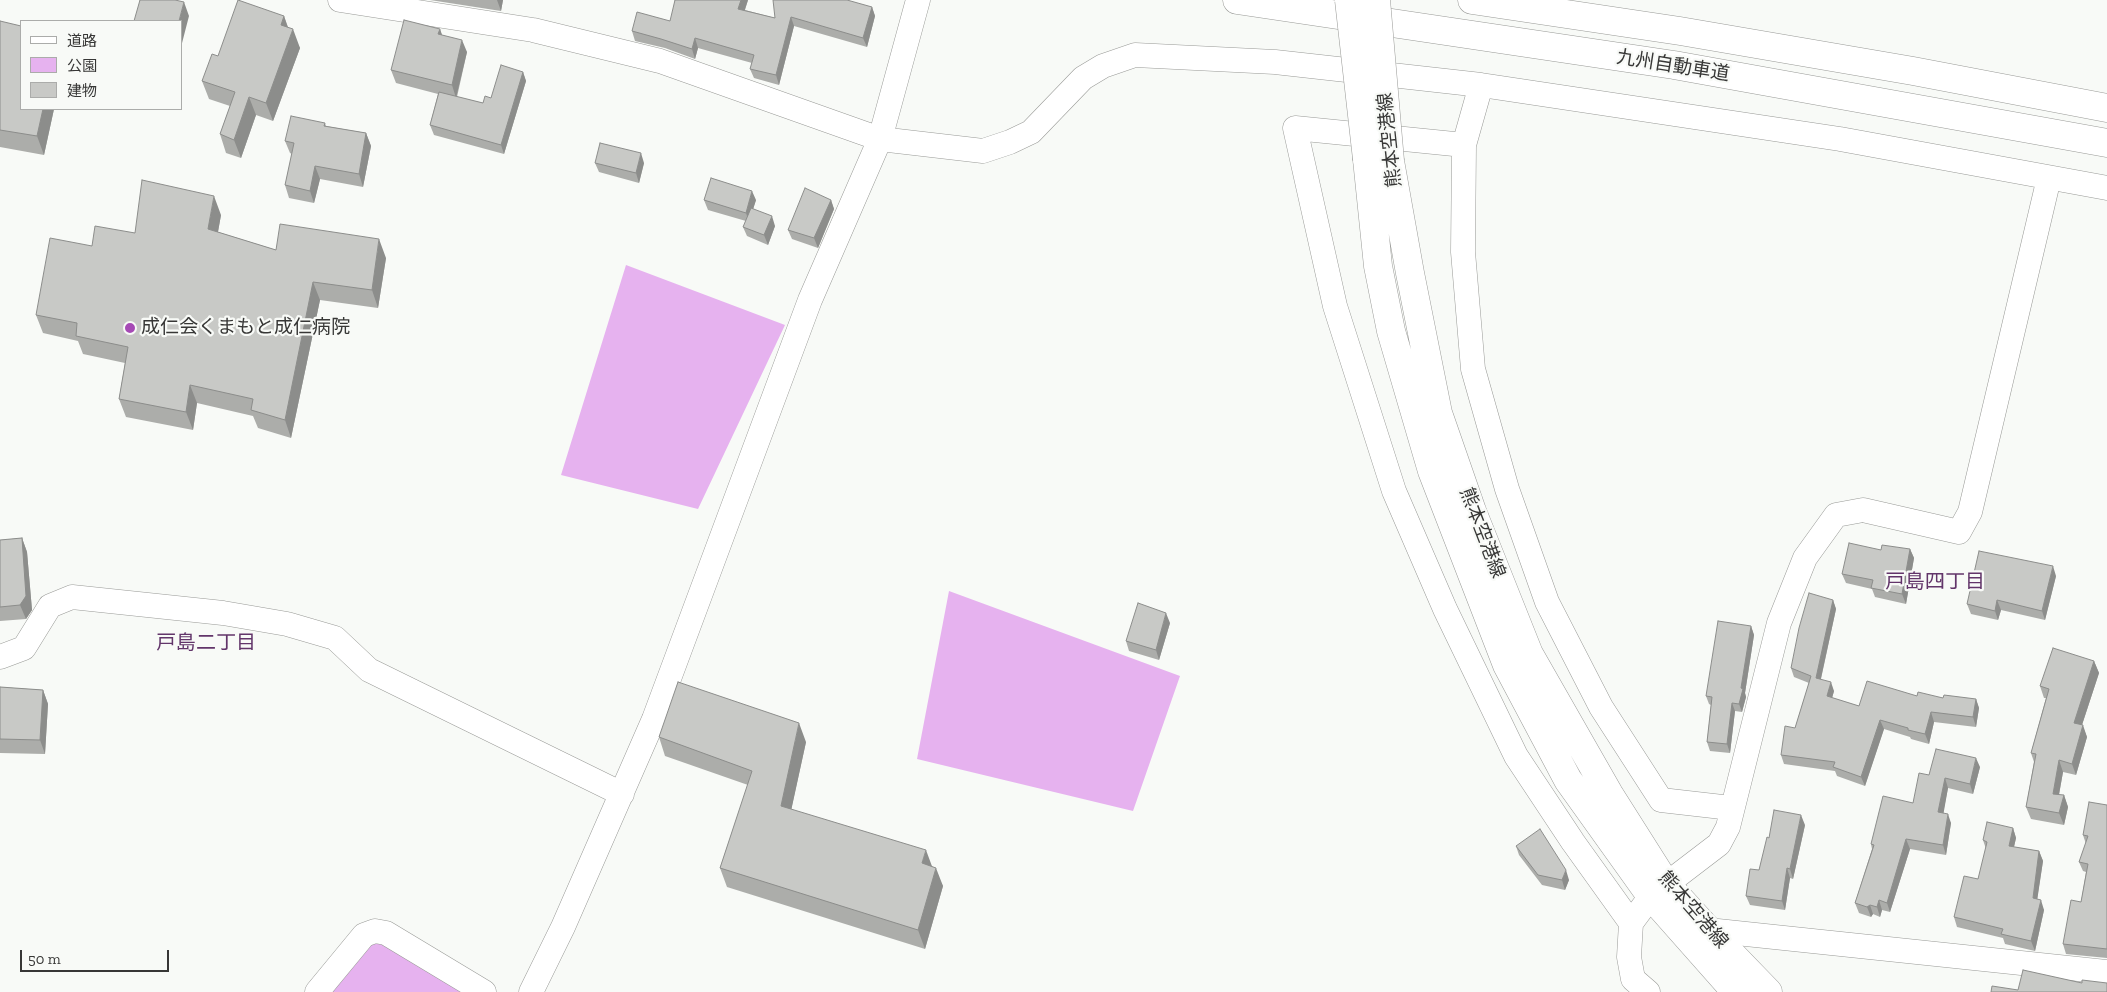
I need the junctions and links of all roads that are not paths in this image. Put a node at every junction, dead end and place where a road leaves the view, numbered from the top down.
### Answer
1 (340, 0) edge
2 (1237, 0) edge
3 (1349, 0) edge
4 (1376, 0) edge
5 (1472, 0) edge
6 (918, 5) edge
7 (1481, 85) junction
8 (2107, 108) edge
9 (880, 139) junction
10 (2107, 143) edge
11 (1464, 145) junction
12 (1379, 160) junction
13 (2049, 178) junction
14 (2107, 188) edge
15 (0, 657) edge
16 (622, 794) junction
17 (1731, 808) junction
18 (1659, 890) junction
19 (1631, 923) junction
20 (1695, 931) junction
21 (2107, 972) edge
22 (317, 992) edge
23 (484, 992) edge
24 (531, 992) edge
25 (1648, 992) edge
26 (1736, 992) edge
27 (1768, 992) edge

1 - 9 street
2 - 10 main road, 九州自動車道
3 - 12 main road, 熊本空港線, bridge
4 - 12 main road, 熊本空港線, bridge
5 - 8 main road, 九州自動車道
6 - 9 street
7 - 9 street
7 - 11 street
7 - 13 street
9 - 16 street
11 - 17 street
11 - 19 street
12 - 18 main road, 熊本空港線
13 - 14 street
13 - 17 street
15 - 16 street
16 - 24 street
17 - 18 street
18 - 19 street
18 - 20 main road, 熊本空港線
19 - 25 street
20 - 21 street
20 - 26 main road, 熊本空港線
20 - 27 main road, 熊本空港線
22 - 23 street

